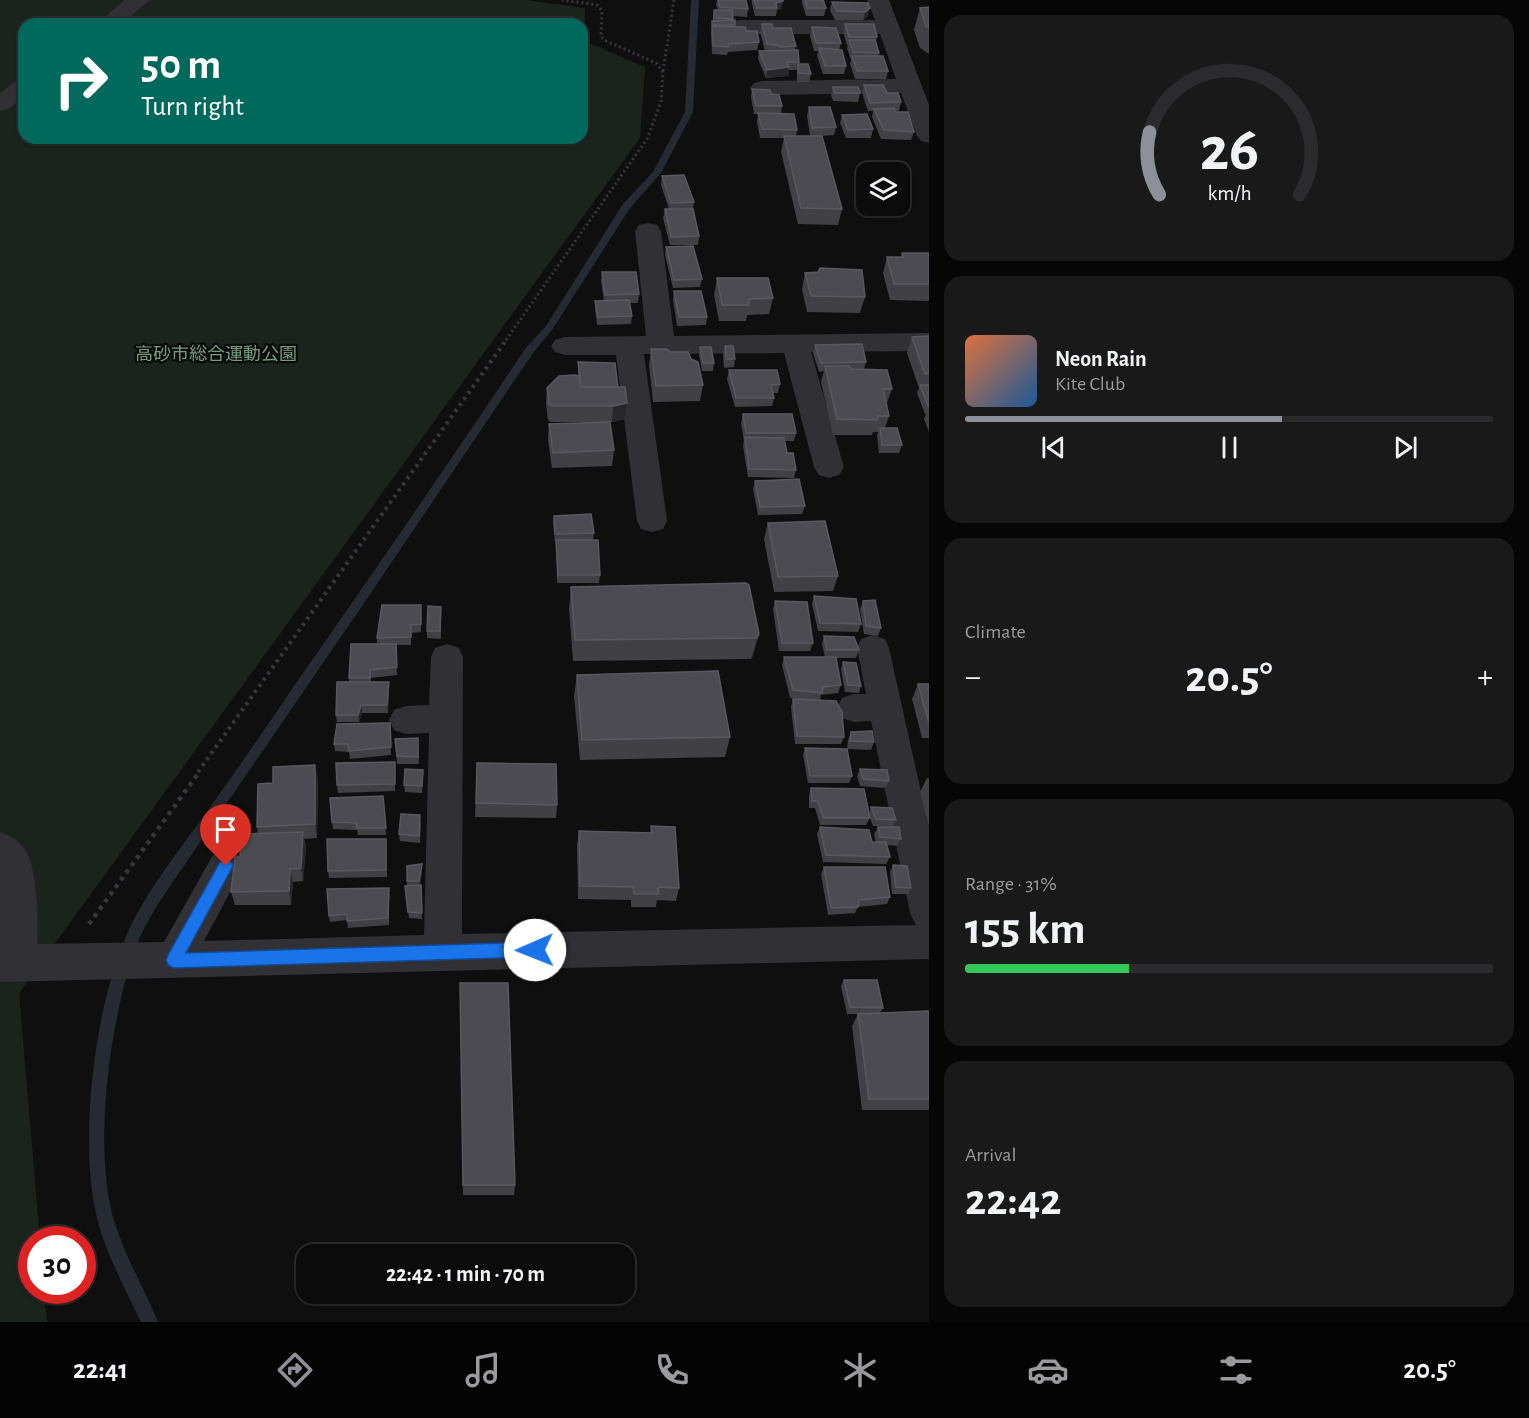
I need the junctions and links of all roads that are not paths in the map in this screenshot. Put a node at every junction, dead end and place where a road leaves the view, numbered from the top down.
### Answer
1 (139, 0) edge
2 (878, 0) edge
3 (115, 18) edge
4 (740, 27) edge
5 (888, 27) junction
6 (910, 86) junction
7 (762, 88) edge
8 (18, 90) edge
9 (0, 104) edge
10 (929, 136) edge
11 (648, 231) dead end
12 (929, 342) edge
13 (795, 344) junction
14 (661, 345) junction
15 (565, 346) dead end
16 (629, 346) junction
17 (829, 467) dead end
18 (652, 521) dead end
19 (873, 648) dead end
20 (447, 657) dead end
21 (446, 719) junction
22 (406, 720) dead end
23 (0, 848) edge
24 (226, 866) dead end
25 (929, 912) edge
26 (929, 942) edge
27 (442, 951) junction
28 (165, 961) junction
29 (8, 964) edge

1 - 3 street
2 - 5 street
4 - 5 street
5 - 6 street
6 - 7 street
6 - 10 street
8 - 9 street
11 - 14 street
12 - 13 street
13 - 14 street
13 - 17 street
14 - 16 street
15 - 16 street
16 - 18 street
19 - 25 street
20 - 21 street
21 - 22 street
21 - 27 street
23 - 29 street
24 - 28 street
26 - 27 street
27 - 28 street
28 - 29 street

